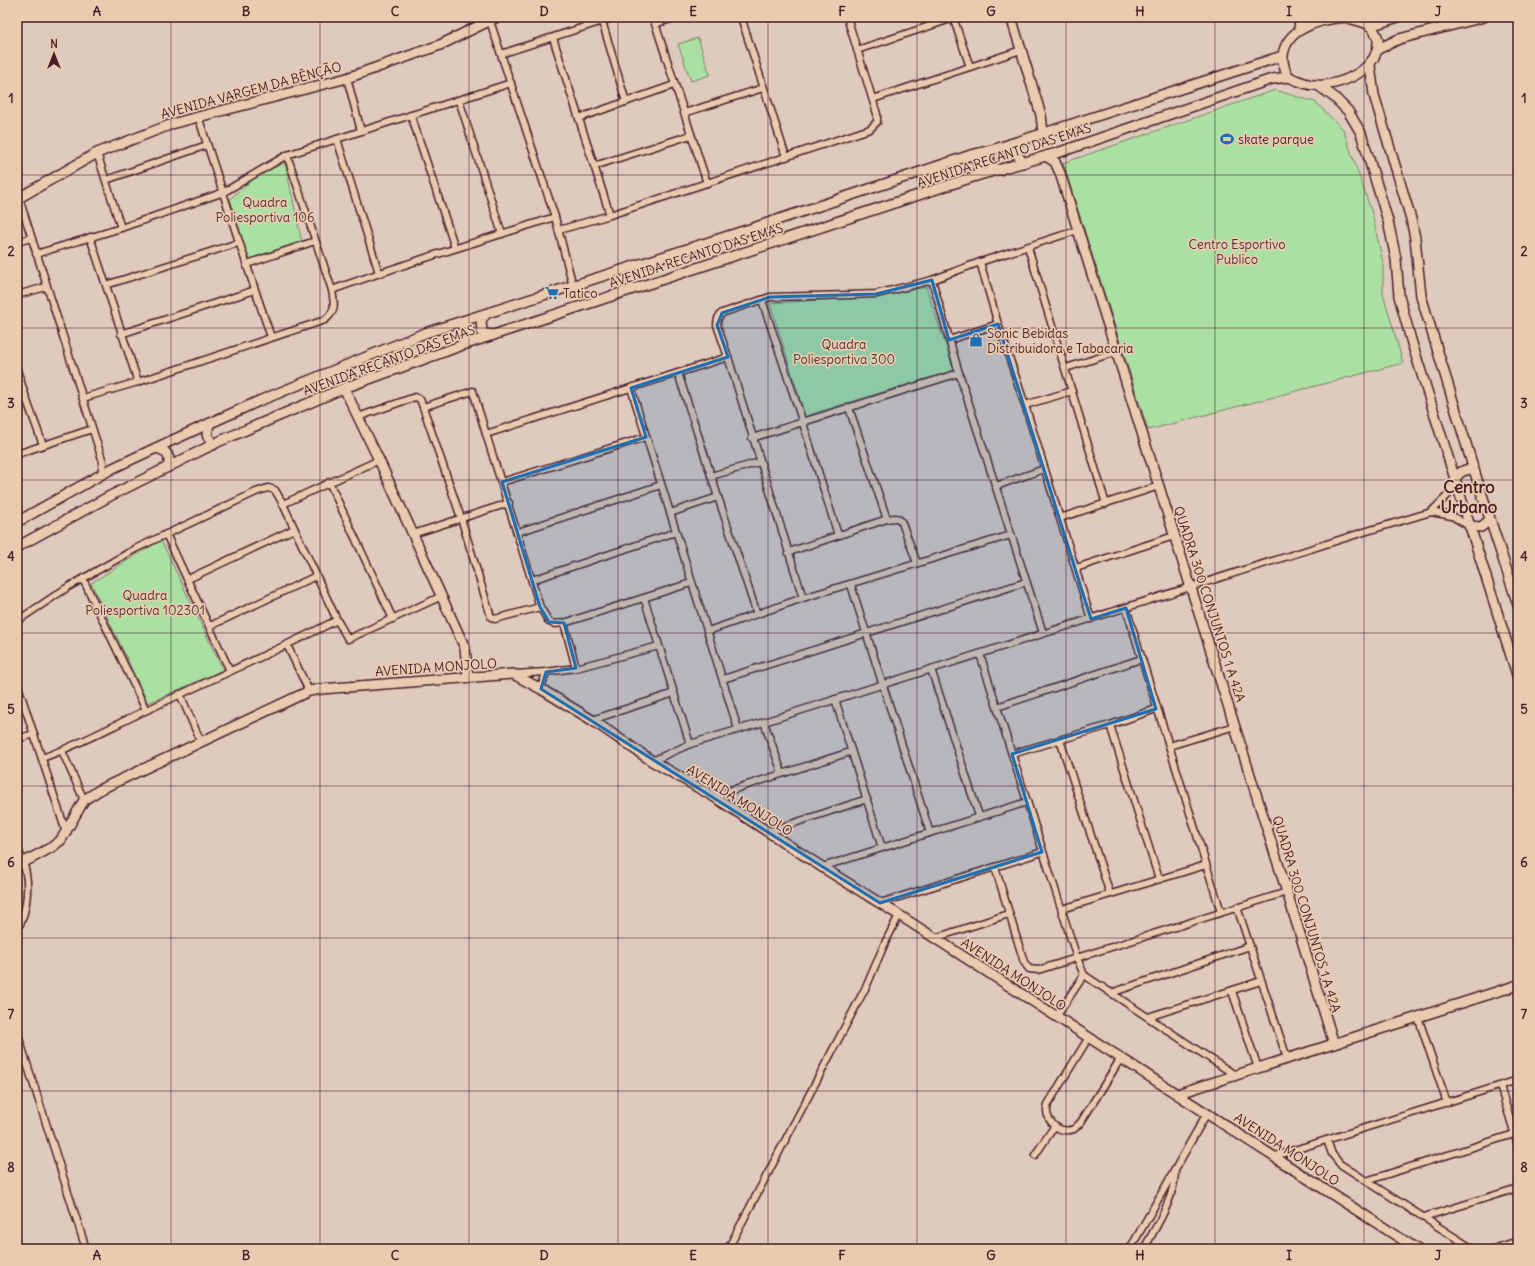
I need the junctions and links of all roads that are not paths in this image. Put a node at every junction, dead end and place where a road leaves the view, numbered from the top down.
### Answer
1 (615, 17) edge
2 (653, 17) edge
3 (677, 17) edge
4 (741, 17) edge
5 (847, 17) edge
6 (1011, 17) edge
7 (1300, 17) edge
8 (1346, 17) edge
9 (1398, 17) edge
10 (1484, 17) edge
11 (954, 18) edge
12 (493, 19) edge
13 (602, 21) junction
14 (655, 24) junction
15 (1370, 26) junction
16 (1299, 30) junction
17 (553, 38) junction
18 (1378, 49) junction
19 (857, 50) junction
20 (1021, 50) junction
21 (501, 54) junction
22 (1282, 56) junction
23 (1370, 65) junction
24 (970, 67) junction
25 (1290, 77) junction
26 (347, 78) junction
27 (511, 83) junction
28 (674, 85) junction
29 (1319, 86) junction
30 (763, 88) junction
31 (873, 99) junction
32 (459, 100) junction
33 (626, 102) junction
34 (684, 113) junction
35 (411, 115) junction
36 (198, 116) junction
37 (579, 118) junction
38 (361, 131) junction
39 (1046, 132) junction
40 (691, 135) junction
41 (337, 139) junction
42 (1010, 144) junction
43 (208, 145) junction
44 (995, 149) junction
45 (1060, 152) junction
46 (97, 153) junction
47 (287, 154) junction
48 (971, 155) junction
49 (1046, 156) junction
50 (786, 157) junction
51 (1023, 163) junction
52 (594, 166) junction
53 (1000, 170) junction
54 (1060, 173) junction
55 (976, 176) junction
56 (106, 180) junction
57 (706, 183) junction
58 (224, 192) junction
59 (18, 198) edge
60 (610, 215) junction
61 (555, 217) junction
62 (121, 228) junction
63 (559, 230) junction
64 (1078, 230) junction
65 (502, 234) junction
66 (90, 237) junction
67 (30, 238) junction
68 (315, 241) junction
69 (17, 242) edge
70 (238, 243) junction
71 (1028, 247) junction
72 (455, 248) junction
73 (36, 254) junction
74 (980, 262) junction
75 (247, 264) junction
76 (379, 273) junction
77 (932, 280) junction
78 (106, 285) junction
79 (573, 286) junction
80 (46, 287) junction
81 (255, 290) junction
82 (332, 290) junction
83 (17, 295) edge
84 (762, 300) junction
85 (486, 314) junction
86 (457, 323) junction
87 (998, 324) junction
88 (121, 334) junction
89 (494, 335) junction
90 (271, 337) junction
91 (949, 340) junction
92 (460, 346) junction
93 (1116, 352) junction
94 (728, 357) junction
95 (1066, 368) junction
96 (17, 370) edge
97 (678, 373) junction
98 (959, 373) junction
99 (138, 382) junction
100 (344, 388) junction
101 (631, 388) junction
102 (1072, 390) junction
103 (26, 398) junction
104 (82, 398) junction
105 (17, 401) edge
106 (1025, 405) junction
107 (423, 406) junction
108 (849, 408) junction
109 (358, 417) junction
110 (803, 423) junction
111 (209, 424) junction
112 (92, 429) junction
113 (486, 434) junction
114 (646, 437) junction
115 (752, 438) junction
116 (43, 445) junction
117 (213, 445) junction
118 (156, 448) junction
119 (17, 454) edge
120 (379, 460) junction
121 (103, 462) junction
122 (760, 462) junction
123 (168, 467) junction
124 (113, 468) junction
125 (1044, 469) junction
126 (1474, 470) junction
127 (101, 475) junction
128 (711, 476) junction
129 (1454, 479) junction
130 (329, 482) junction
131 (502, 482) junction
132 (661, 485) junction
133 (996, 486) junction
134 (1159, 486) junction
135 (718, 497) junction
136 (509, 503) junction
137 (283, 504) junction
138 (1106, 504) junction
139 (1431, 512) junction
140 (670, 513) junction
141 (461, 518) junction
142 (1060, 518) junction
143 (887, 519) junction
144 (1490, 520) junction
145 (17, 522) edge
146 (1469, 526) junction
147 (294, 529) junction
148 (518, 532) junction
149 (676, 532) junction
150 (166, 534) junction
151 (413, 534) junction
152 (838, 535) junction
153 (1011, 535) junction
154 (1174, 536) junction
155 (17, 547) edge
156 (789, 552) junction
157 (917, 563) junction
158 (1076, 568) junction
159 (316, 576) junction
160 (83, 579) junction
161 (188, 579) junction
162 (532, 580) junction
163 (1026, 582) junction
164 (691, 583) junction
165 (851, 584) junction
166 (1191, 586) junction
167 (442, 596) junction
168 (644, 598) junction
169 (803, 598) junction
170 (1518, 605) edge
171 (540, 607) junction
172 (1126, 608) junction
173 (756, 614) junction
174 (393, 619) junction
175 (1091, 619) junction
176 (337, 620) junction
177 (17, 621) edge
178 (564, 623) junction
179 (210, 626) junction
180 (708, 631) junction
181 (867, 633) junction
182 (1043, 633) junction
183 (287, 645) junction
184 (659, 646) junction
185 (980, 654) junction
186 (1142, 659) junction
187 (576, 668) junction
188 (931, 669) junction
189 (230, 671) junction
190 (546, 672) junction
191 (513, 674) junction
192 (468, 677) junction
193 (1518, 678) edge
194 (723, 679) junction
195 (17, 683) edge
196 (883, 684) junction
197 (541, 689) junction
198 (310, 691) junction
199 (674, 693) junction
200 (180, 694) junction
201 (835, 699) junction
202 (996, 707) junction
203 (1156, 709) junction
204 (146, 710) junction
205 (592, 720) junction
206 (764, 722) junction
207 (1110, 725) junction
208 (1235, 726) junction
209 (738, 729) junction
210 (34, 734) junction
211 (17, 739) edge
212 (1060, 740) junction
213 (201, 742) junction
214 (690, 744) junction
215 (1169, 746) junction
216 (62, 751) junction
217 (850, 752) junction
218 (1012, 754) junction
219 (42, 758) junction
220 (652, 761) junction
221 (782, 773) junction
222 (713, 796) junction
223 (867, 799) junction
224 (84, 800) junction
225 (1027, 802) junction
226 (979, 816) junction
227 (66, 832) junction
228 (767, 832) junction
229 (930, 833) junction
230 (882, 848) junction
231 (18, 850) edge
232 (1042, 852) junction
233 (20, 864) edge
234 (1206, 865) junction
235 (822, 867) junction
236 (995, 867) junction
237 (1159, 879) junction
238 (1287, 892) junction
239 (1110, 894) junction
240 (880, 903) junction
241 (1237, 907) junction
242 (1062, 909) junction
243 (1221, 912) junction
244 (1009, 914) junction
245 (899, 915) junction
246 (17, 929) edge
247 (935, 938) junction
248 (1250, 946) junction
249 (1077, 958) junction
250 (1084, 975) junction
251 (1262, 981) junction
252 (1518, 985) edge
253 (1232, 991) junction
254 (1111, 993) junction
255 (1056, 1017) junction
256 (1148, 1017) junction
257 (1418, 1017) junction
258 (17, 1032) edge
259 (1089, 1037) junction
260 (1334, 1044) junction
261 (1121, 1058) junction
262 (1287, 1058) junction
263 (1258, 1068) junction
264 (1235, 1075) junction
265 (1518, 1080) edge
266 (1500, 1086) junction
267 (1176, 1094) junction
268 (1447, 1103) junction
269 (1207, 1113) junction
270 (1054, 1127) junction
271 (1514, 1134) junction
272 (1327, 1140) junction
273 (1518, 1145) edge
274 (1035, 1155) dead end
275 (1275, 1156) junction
276 (1175, 1172) junction
277 (1366, 1181) junction
278 (1518, 1188) edge
279 (1424, 1217) junction
280 (1518, 1241) edge
281 (86, 1249) edge
282 (728, 1249) edge
283 (1130, 1249) edge
284 (1144, 1249) edge
285 (1417, 1249) edge
286 (1473, 1249) edge
287 (1493, 1249) edge

1 - 13 street
2 - 14 street
3 - 14 street
4 - 30 street
5 - 19 street
6 - 20 main road
7 - 16 main road
8 - 15 main road
8 - 16 main road
9 - 15 main road
10 - 18 main road
11 - 19 street
11 - 24 street
12 - 21 street
12 - 26 main road, AVENIDA VARGEM DA BÊNÇÃO
13 - 17 street
13 - 33 street
14 - 28 street
15 - 18 main road
16 - 22 main road
17 - 21 street
17 - 37 street
18 - 23 main road
19 - 31 street
20 - 24 street
20 - 39 main road
21 - 27 street
22 - 25 main road
22 - 39 main road, AVENIDA RECANTO DAS EMAS
23 - 29 main road
23 - 126 main road
24 - 31 street
25 - 29 main road
25 - 45 main road, AVENIDA RECANTO DAS EMAS
26 - 36 main road, AVENIDA VARGEM DA BÊNÇÃO
26 - 38 street
27 - 32 street
27 - 61 street
28 - 33 street
28 - 34 street
29 - 129 main road
30 - 34 street
30 - 50 street
31 - 50 street
32 - 35 street
32 - 65 street
33 - 37 street
34 - 40 street
35 - 38 street
35 - 72 street
36 - 43 street
36 - 46 main road, AVENIDA VARGEM DA BÊNÇÃO
37 - 52 street
38 - 41 street
39 - 42 main road, AVENIDA RECANTO DAS EMAS
40 - 52 street
40 - 57 street
41 - 47 street
41 - 76 street
42 - 44 main road, AVENIDA RECANTO DAS EMAS
42 - 51 main road
43 - 56 street
43 - 58 street
44 - 48 main road, AVENIDA RECANTO DAS EMAS
44 - 53 main road
45 - 49 main road, AVENIDA RECANTO DAS EMAS
45 - 54 main road, QUADRA 300 CONJUNTOS 1 A 42A
46 - 56 street
46 - 59 main road, AVENIDA VARGEM DA BÊNÇÃO
47 - 58 street
47 - 68 street
48 - 55 main road
48 - 79 main road, AVENIDA RECANTO DAS EMAS
49 - 51 main road, AVENIDA RECANTO DAS EMAS
49 - 54 main road, QUADRA 300 CONJUNTOS 1 A 42A
50 - 57 street
51 - 53 main road, AVENIDA RECANTO DAS EMAS
52 - 60 street
53 - 55 main road, AVENIDA RECANTO DAS EMAS
54 - 64 main road, QUADRA 300 CONJUNTOS 1 A 42A
55 - 89 main road, AVENIDA RECANTO DAS EMAS
56 - 62 street
57 - 60 street
58 - 62 street
58 - 70 street
59 - 67 street
60 - 63 street
61 - 63 street
61 - 65 street
62 - 66 street
63 - 79 street
64 - 71 street
64 - 93 main road, QUADRA 300 CONJUNTOS 1 A 42A
65 - 72 street
66 - 73 street
66 - 78 street
67 - 69 street
67 - 73 street
68 - 75 street
68 - 82 street
70 - 75 street
70 - 78 street
71 - 74 street
71 - 95 street
72 - 76 street
73 - 80 street
74 - 77 street
74 - 87 street
75 - 81 street
76 - 82 street
77 - 84 street
77 - 91 street
78 - 88 street
79 - 85 main road, AVENIDA RECANTO DAS EMAS
80 - 83 street
80 - 104 street
81 - 88 street
81 - 90 street
82 - 90 street
84 - 94 street
84 - 110 street
85 - 86 main road, AVENIDA RECANTO DAS EMAS
85 - 89 main road
86 - 92 main road
86 - 111 main road, AVENIDA RECANTO DAS EMAS
87 - 91 street
87 - 106 street
88 - 99 street
89 - 92 main road, AVENIDA RECANTO DAS EMAS
90 - 99 street
91 - 98 street
92 - 100 main road, AVENIDA RECANTO DAS EMAS
93 - 95 street
93 - 134 main road, QUADRA 300 CONJUNTOS 1 A 42A
94 - 97 street
94 - 115 street
95 - 102 street
96 - 103 street
97 - 101 street
97 - 128 street
98 - 108 street
98 - 133 street
99 - 104 street
100 - 109 main road
100 - 117 main road, AVENIDA RECANTO DAS EMAS
101 - 113 street
101 - 114 street
102 - 106 street
102 - 138 street
103 - 105 street
103 - 116 street
104 - 112 street
106 - 125 street
107 - 109 street
107 - 113 street
107 - 141 street
108 - 110 street
108 - 143 street
109 - 120 main road
110 - 115 street
110 - 152 street
111 - 117 main road
111 - 118 main road, AVENIDA RECANTO DAS EMAS
112 - 116 street
112 - 121 street
113 - 131 street
114 - 131 street
114 - 132 street
115 - 122 street
116 - 119 street
117 - 123 main road, AVENIDA RECANTO DAS EMAS
118 - 123 main road
118 - 124 main road, AVENIDA RECANTO DAS EMAS
120 - 130 street
120 - 151 main road
121 - 124 street
121 - 127 street
122 - 128 street
122 - 156 street
123 - 155 main road, AVENIDA RECANTO DAS EMAS
124 - 127 main road, AVENIDA RECANTO DAS EMAS
125 - 133 street
125 - 142 street
126 - 129 main road
126 - 144 main road
127 - 145 main road, AVENIDA RECANTO DAS EMAS
128 - 135 street
129 - 139 street
129 - 146 main road
130 - 137 street
130 - 174 street
131 - 136 street
132 - 140 street
132 - 148 street
133 - 153 street
134 - 138 street
134 - 154 main road, QUADRA 300 CONJUNTOS 1 A 42A
135 - 140 street
135 - 173 street
136 - 141 street
136 - 148 street
137 - 147 street
137 - 150 street
138 - 142 street
139 - 146 street
139 - 166 street
140 - 149 street
141 - 151 street
141 - 171 street
142 - 158 street
143 - 152 street
143 - 157 street
144 - 146 main road
144 - 170 main road
146 - 193 main road
147 - 159 street
147 - 161 street
148 - 162 street
149 - 162 street
149 - 164 street
150 - 160 street
150 - 161 street
151 - 167 main road
152 - 156 street
153 - 157 street
153 - 163 street
154 - 158 street
154 - 166 main road, QUADRA 300 CONJUNTOS 1 A 42A
156 - 169 street
157 - 165 street
158 - 175 street
159 - 176 street
159 - 179 street
160 - 177 street
160 - 204 street
161 - 179 street
162 - 171 street
163 - 181 street
163 - 182 street
164 - 168 street
164 - 180 street
165 - 169 street
165 - 181 street
166 - 172 street
166 - 208 main road, QUADRA 300 CONJUNTOS 1 A 42A
167 - 174 street
167 - 192 main road
168 - 178 street
168 - 184 street
169 - 173 street
171 - 178 street
172 - 175 street
172 - 186 street
173 - 180 street
174 - 176 street
175 - 182 street
176 - 183 street
178 - 187 street
179 - 189 street
180 - 194 street
181 - 194 street
181 - 196 street
182 - 185 street
183 - 189 street
183 - 198 street
184 - 187 street
184 - 199 street
185 - 188 street
185 - 202 street
186 - 202 street
186 - 203 street
187 - 190 street
188 - 196 street
188 - 226 street
189 - 200 street
190 - 191 street
190 - 197 street
191 - 192 main road, AVENIDA MONJOLO
191 - 197 main road, AVENIDA MONJOLO
192 - 198 main road, AVENIDA MONJOLO
194 - 209 street
195 - 210 street
196 - 201 street
196 - 229 street
197 - 205 main road, AVENIDA MONJOLO
198 - 213 main road, AVENIDA MONJOLO
199 - 205 street
199 - 214 street
200 - 204 street
200 - 213 street
201 - 206 street
201 - 217 street
202 - 218 street
203 - 207 street
203 - 215 street
204 - 216 street
205 - 220 main road, AVENIDA MONJOLO
206 - 209 street
206 - 221 street
207 - 212 street
207 - 237 street
208 - 215 street
208 - 238 main road, QUADRA 300 CONJUNTOS 1 A 42A
209 - 214 street
210 - 211 street
210 - 219 street
212 - 218 street
212 - 239 street
213 - 224 main road, AVENIDA MONJOLO
214 - 220 street
215 - 234 street
216 - 219 street
216 - 224 street
217 - 221 street
217 - 223 street
218 - 225 street
219 - 227 street
220 - 222 main road, AVENIDA MONJOLO
221 - 222 street
222 - 228 main road, AVENIDA MONJOLO
223 - 228 street
223 - 230 street
224 - 227 main road, AVENIDA MONJOLO
225 - 226 street
225 - 232 street
226 - 229 street
227 - 233 main road, AVENIDA MONJOLO
228 - 235 main road, AVENIDA MONJOLO
229 - 230 street
230 - 235 street
231 - 233 street
232 - 236 street
232 - 242 street
233 - 246 street
234 - 237 street
234 - 243 street
235 - 240 main road, AVENIDA MONJOLO
236 - 240 street
236 - 244 street
237 - 239 street
238 - 241 street
238 - 260 main road, QUADRA 300 CONJUNTOS 1 A 42A
239 - 242 street
240 - 245 main road, AVENIDA MONJOLO
241 - 243 street
241 - 248 street
242 - 249 street
243 - 249 street
244 - 247 street
244 - 249 street
245 - 247 main road, AVENIDA MONJOLO
245 - 282 street
247 - 255 main road, AVENIDA MONJOLO
248 - 251 street
248 - 254 street
249 - 250 street
250 - 254 street
250 - 255 street
251 - 253 street
251 - 262 street
252 - 257 main road
253 - 256 street
253 - 263 street
254 - 256 street
255 - 259 main road, AVENIDA MONJOLO
256 - 264 street
257 - 260 main road
257 - 268 street
258 - 281 street
259 - 261 main road, AVENIDA MONJOLO
259 - 270 street
260 - 262 main road
261 - 267 main road, AVENIDA MONJOLO
261 - 270 street
262 - 263 main road
263 - 264 main road
264 - 267 main road
265 - 266 street
266 - 268 street
266 - 271 street
267 - 269 main road, AVENIDA MONJOLO
268 - 272 street
269 - 275 main road, AVENIDA MONJOLO
269 - 276 street
270 - 274 street
271 - 273 street
271 - 277 street
272 - 275 street
272 - 277 street
275 - 285 main road, AVENIDA MONJOLO
276 - 283 street
276 - 284 street
277 - 279 street
278 - 279 street
279 - 286 street
280 - 287 street

